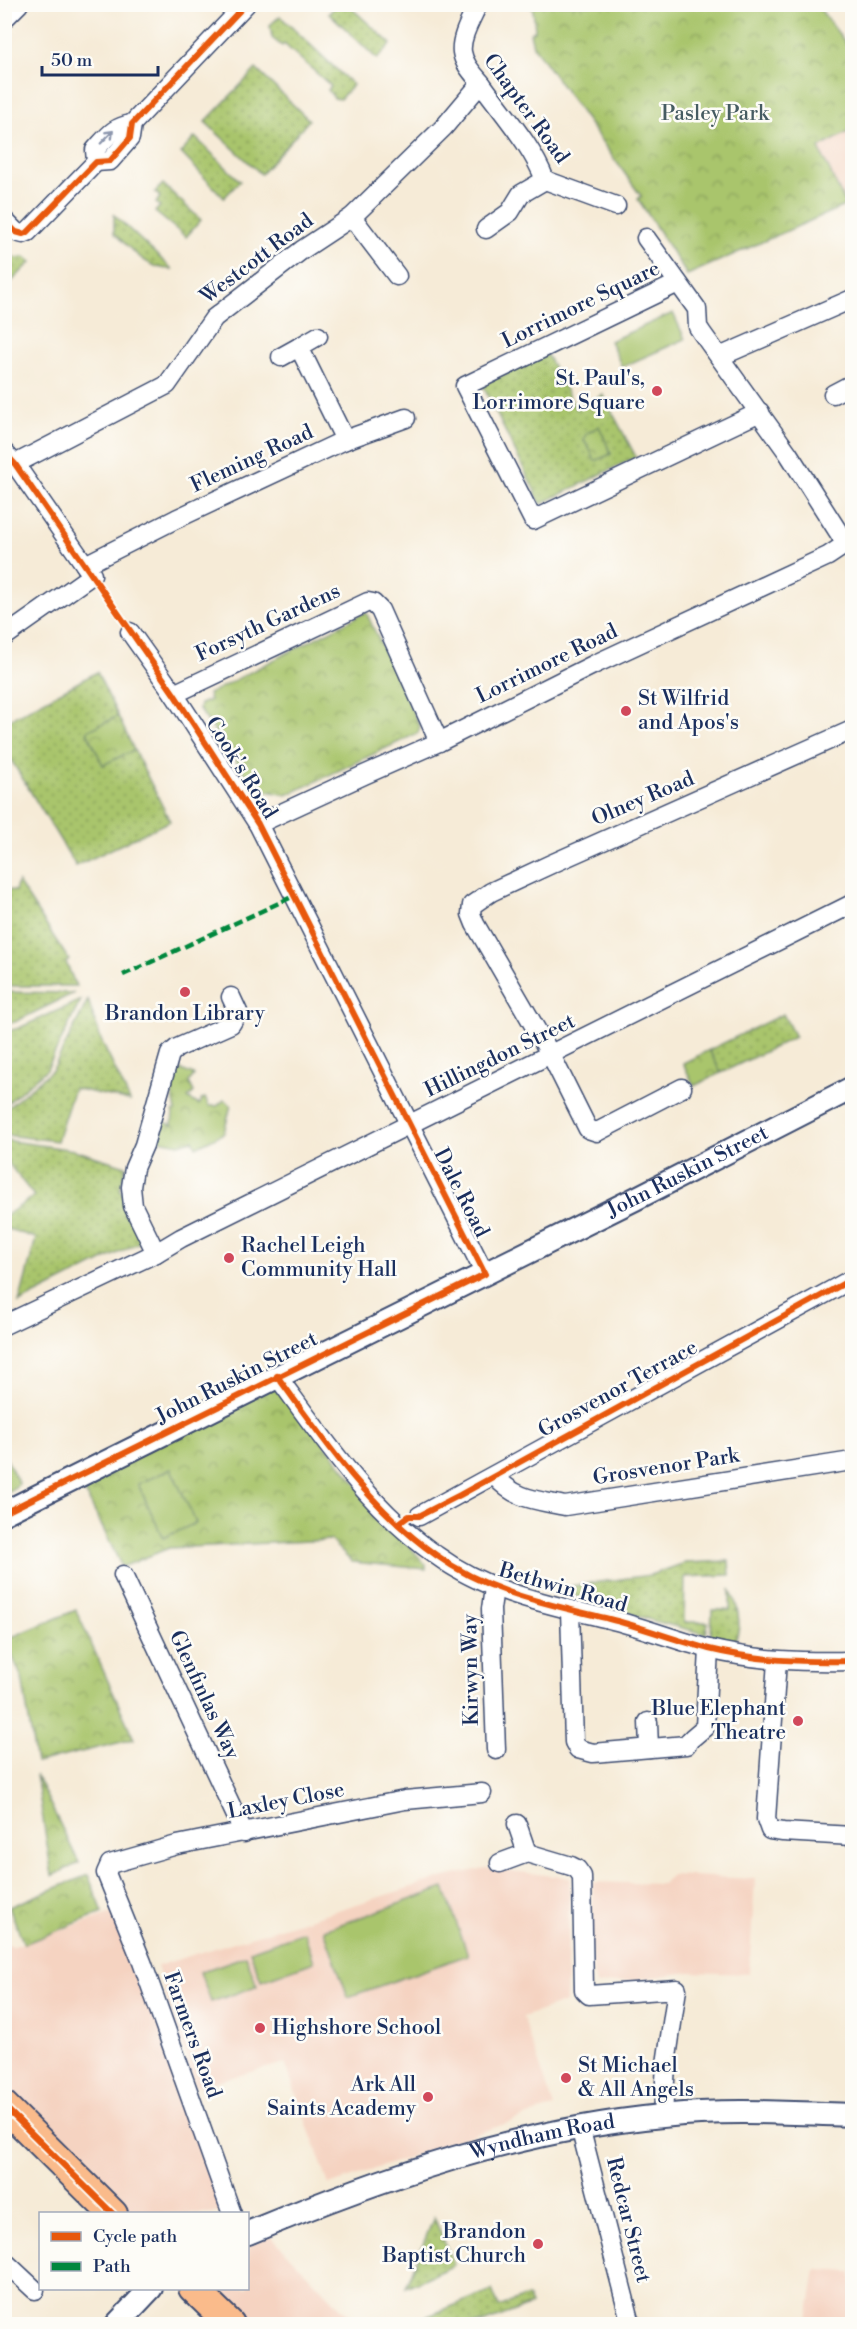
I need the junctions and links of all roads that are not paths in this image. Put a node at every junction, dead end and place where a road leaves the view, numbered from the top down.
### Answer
1 (19, 4) edge
2 (246, 4) edge
3 (478, 4) edge
4 (4, 19) edge
5 (482, 83) junction
6 (545, 180) junction
7 (616, 206) dead end
8 (352, 217) junction
9 (4, 220) edge
10 (486, 229) dead end
11 (646, 238) dead end
12 (397, 276) dead end
13 (678, 283) junction
14 (852, 299) edge
15 (318, 336) dead end
16 (299, 347) junction
17 (281, 357) dead end
18 (720, 358) junction
19 (852, 384) edge
20 (833, 394) dead end
21 (760, 412) junction
22 (406, 418) dead end
23 (345, 440) junction
24 (10, 458) edge
25 (849, 542) edge
26 (88, 570) junction
27 (130, 632) dead end
28 (4, 637) edge
29 (174, 694) junction
30 (852, 730) edge
31 (439, 742) junction
32 (258, 824) junction
33 (852, 904) edge
34 (231, 996) dead end
35 (551, 1055) junction
36 (682, 1088) dead end
37 (852, 1088) edge
38 (409, 1126) junction
39 (156, 1253) junction
40 (485, 1274) junction
41 (852, 1279) edge
42 (4, 1325) edge
43 (277, 1376) junction
44 (852, 1461) edge
45 (495, 1476) junction
46 (4, 1513) edge
47 (419, 1516) dead end
48 (123, 1575) dead end
49 (494, 1588) junction
50 (570, 1610) junction
51 (709, 1649) junction
52 (777, 1661) junction
53 (852, 1661) edge
54 (648, 1722) dead end
55 (649, 1748) junction
56 (496, 1750) dead end
57 (482, 1793) dead end
58 (517, 1824) dead end
59 (244, 1833) junction
60 (852, 1836) edge
61 (527, 1853) junction
62 (500, 1863) dead end
63 (106, 1873) joint
64 (4, 2106) edge
65 (663, 2115) junction
66 (852, 2115) edge
67 (580, 2127) junction
68 (111, 2212) edge
69 (231, 2212) edge
70 (249, 2233) edge
71 (4, 2261) edge
72 (35, 2290) dead end
73 (150, 2290) edge
74 (194, 2290) edge
75 (117, 2325) edge
76 (230, 2325) edge
77 (631, 2325) edge

1 - 4 street
2 - 9 street
3 - 5 street, Chapter Road
5 - 6 street, Chapter Road
5 - 8 street, Westcott Road
6 - 7 street, Chapter Road
6 - 10 street
8 - 12 street
8 - 24 street, Westcott Road
11 - 13 street
13 - 18 street, Lorrimore Square
13 - 21 street, Lorrimore Square
14 - 18 street
15 - 16 street
16 - 17 street
16 - 23 street, Fleming Road
18 - 21 street, Lorrimore Square
19 - 20 street
21 - 25 street, Lorrimore Square
22 - 23 street
23 - 26 street, Fleming Road
24 - 26 street
25 - 31 street, Lorrimore Road
26 - 28 street, Fleming Road
27 - 29 street, Cook's Road
29 - 31 street, Forsyth Gardens
29 - 32 street, Cook's Road
30 - 35 street, Olney Road
31 - 32 street, Lorrimore Road
32 - 38 street, Cook's Road
33 - 35 street, Hillingdon Street
34 - 39 street
35 - 36 street
35 - 38 street, Hillingdon Street
37 - 40 street, John Ruskin Street
38 - 39 street, Hillingdon Street
38 - 40 street, Dale Road
39 - 42 street, Hillingdon Street
40 - 43 street, John Ruskin Street
41 - 45 street, Grosvenor Terrace
43 - 46 street, John Ruskin Street
43 - 49 street, Bethwin Road
44 - 45 street, Grosvenor Park
45 - 47 street, Grosvenor Terrace
48 - 59 street, Glenfinlas Way
49 - 50 street, Bethwin Road
49 - 56 street, Kirwyn Way
50 - 51 street, Bethwin Road
50 - 55 street
51 - 52 street, Bethwin Road
51 - 55 street
52 - 53 street, Bethwin Road
52 - 60 street
54 - 55 street
57 - 59 street, Laxley Close
58 - 61 street
59 - 63 street, Laxley Close
61 - 62 street
61 - 65 street
63 - 69 street, Farmers Road
64 - 68 highway
65 - 66 street, Wyndham Road
65 - 67 street, Wyndham Road
67 - 70 street, Wyndham Road
67 - 77 street, Redcar Street
71 - 72 street
73 - 75 street
74 - 76 highway

